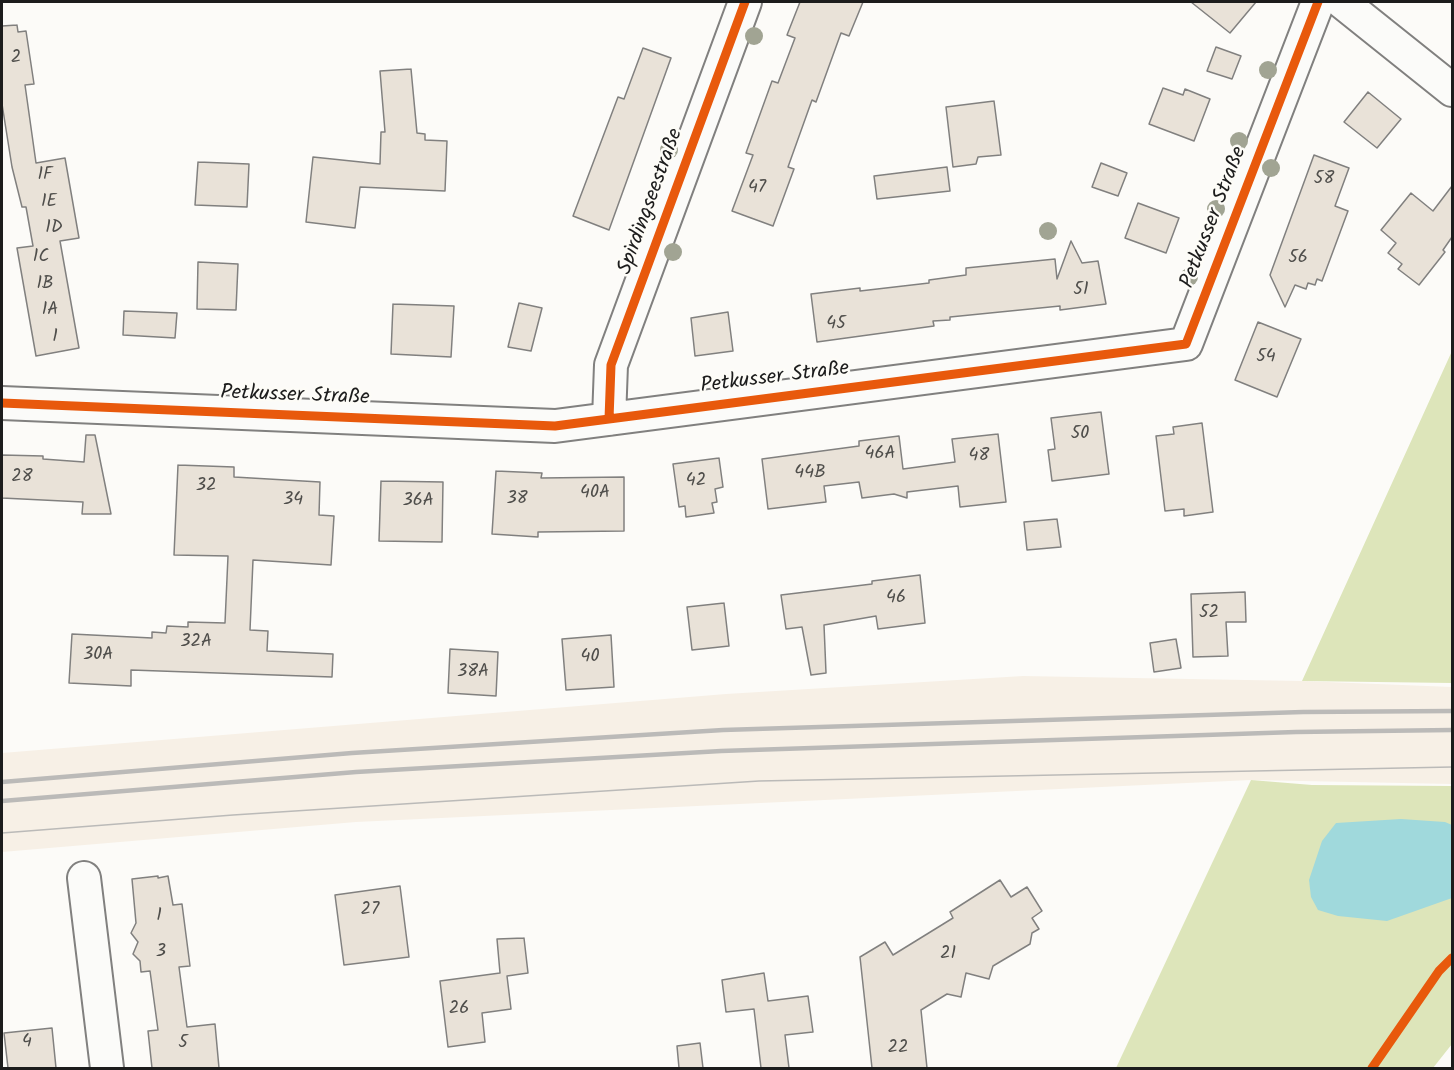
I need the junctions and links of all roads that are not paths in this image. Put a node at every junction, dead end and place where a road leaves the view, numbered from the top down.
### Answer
1 (745, 2) edge
2 (1318, 2) edge
3 (1342, 2) edge
4 (1452, 90) edge
5 (2, 403) edge
6 (609, 419) junction
7 (84, 878) dead end
8 (107, 1068) edge

1 - 6 street, Spirdingseestraße
2 - 6 street, Petkusser Straße
3 - 4 street
5 - 6 street, Petkusser Straße
7 - 8 street

